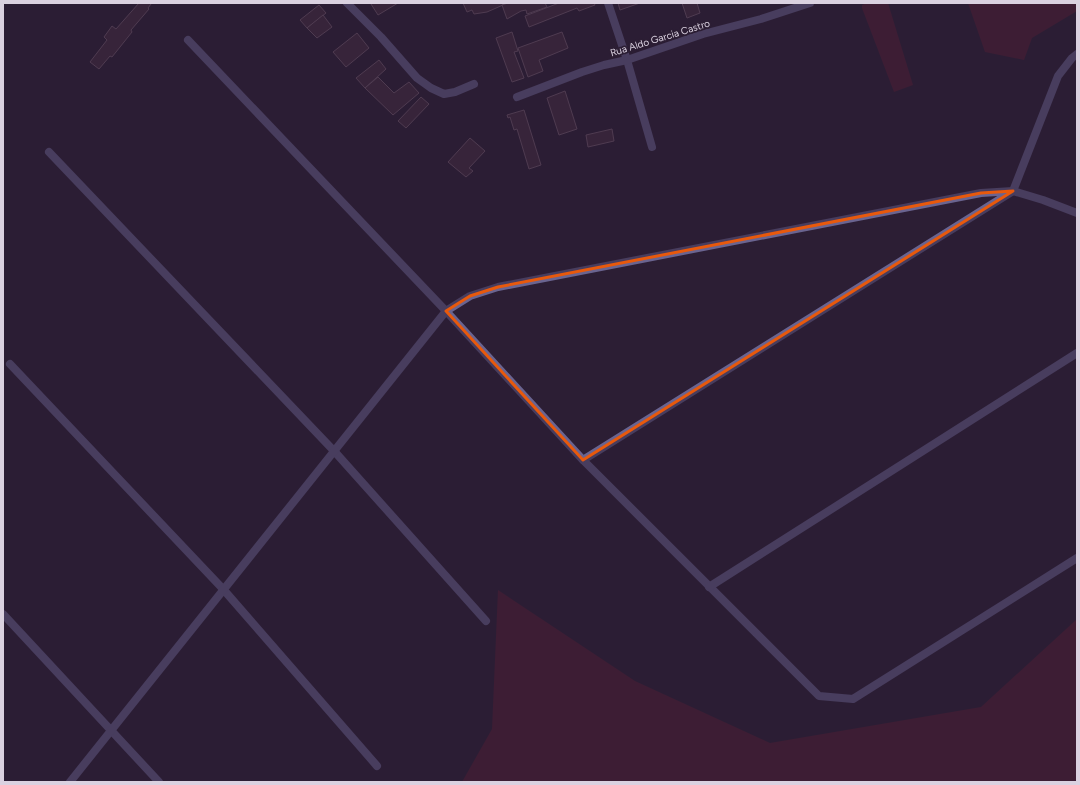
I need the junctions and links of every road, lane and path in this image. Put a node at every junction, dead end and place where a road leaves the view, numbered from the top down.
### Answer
1 (347, 3) edge
2 (608, 3) edge
3 (810, 3) edge
4 (188, 40) dead end
5 (1077, 54) edge
6 (627, 60) junction
7 (474, 84) dead end
8 (517, 97) dead end
9 (652, 147) dead end
10 (49, 152) dead end
11 (1013, 190) junction
12 (1077, 213) edge
13 (446, 311) junction
14 (1077, 353) edge
15 (10, 364) dead end
16 (335, 452) junction
17 (583, 460) junction
18 (1077, 558) edge
19 (709, 586) junction
20 (223, 589) junction
21 (3, 614) edge
22 (486, 621) dead end
23 (112, 730) junction
24 (377, 766) dead end
25 (70, 782) edge
26 (159, 782) edge

1 - 7 street
2 - 6 street
3 - 6 street, Rua Aldo Garcia Castro
4 - 13 street
5 - 11 street
6 - 8 street, Rua Aldo Garcia Castro
6 - 9 street
10 - 16 street
11 - 12 street
11 - 13 street
11 - 17 street
13 - 16 street
13 - 17 street
14 - 19 street
15 - 20 street
16 - 20 street
16 - 22 street
17 - 19 street
18 - 19 street
20 - 23 street
20 - 24 street
21 - 23 street
23 - 25 street
23 - 26 street

